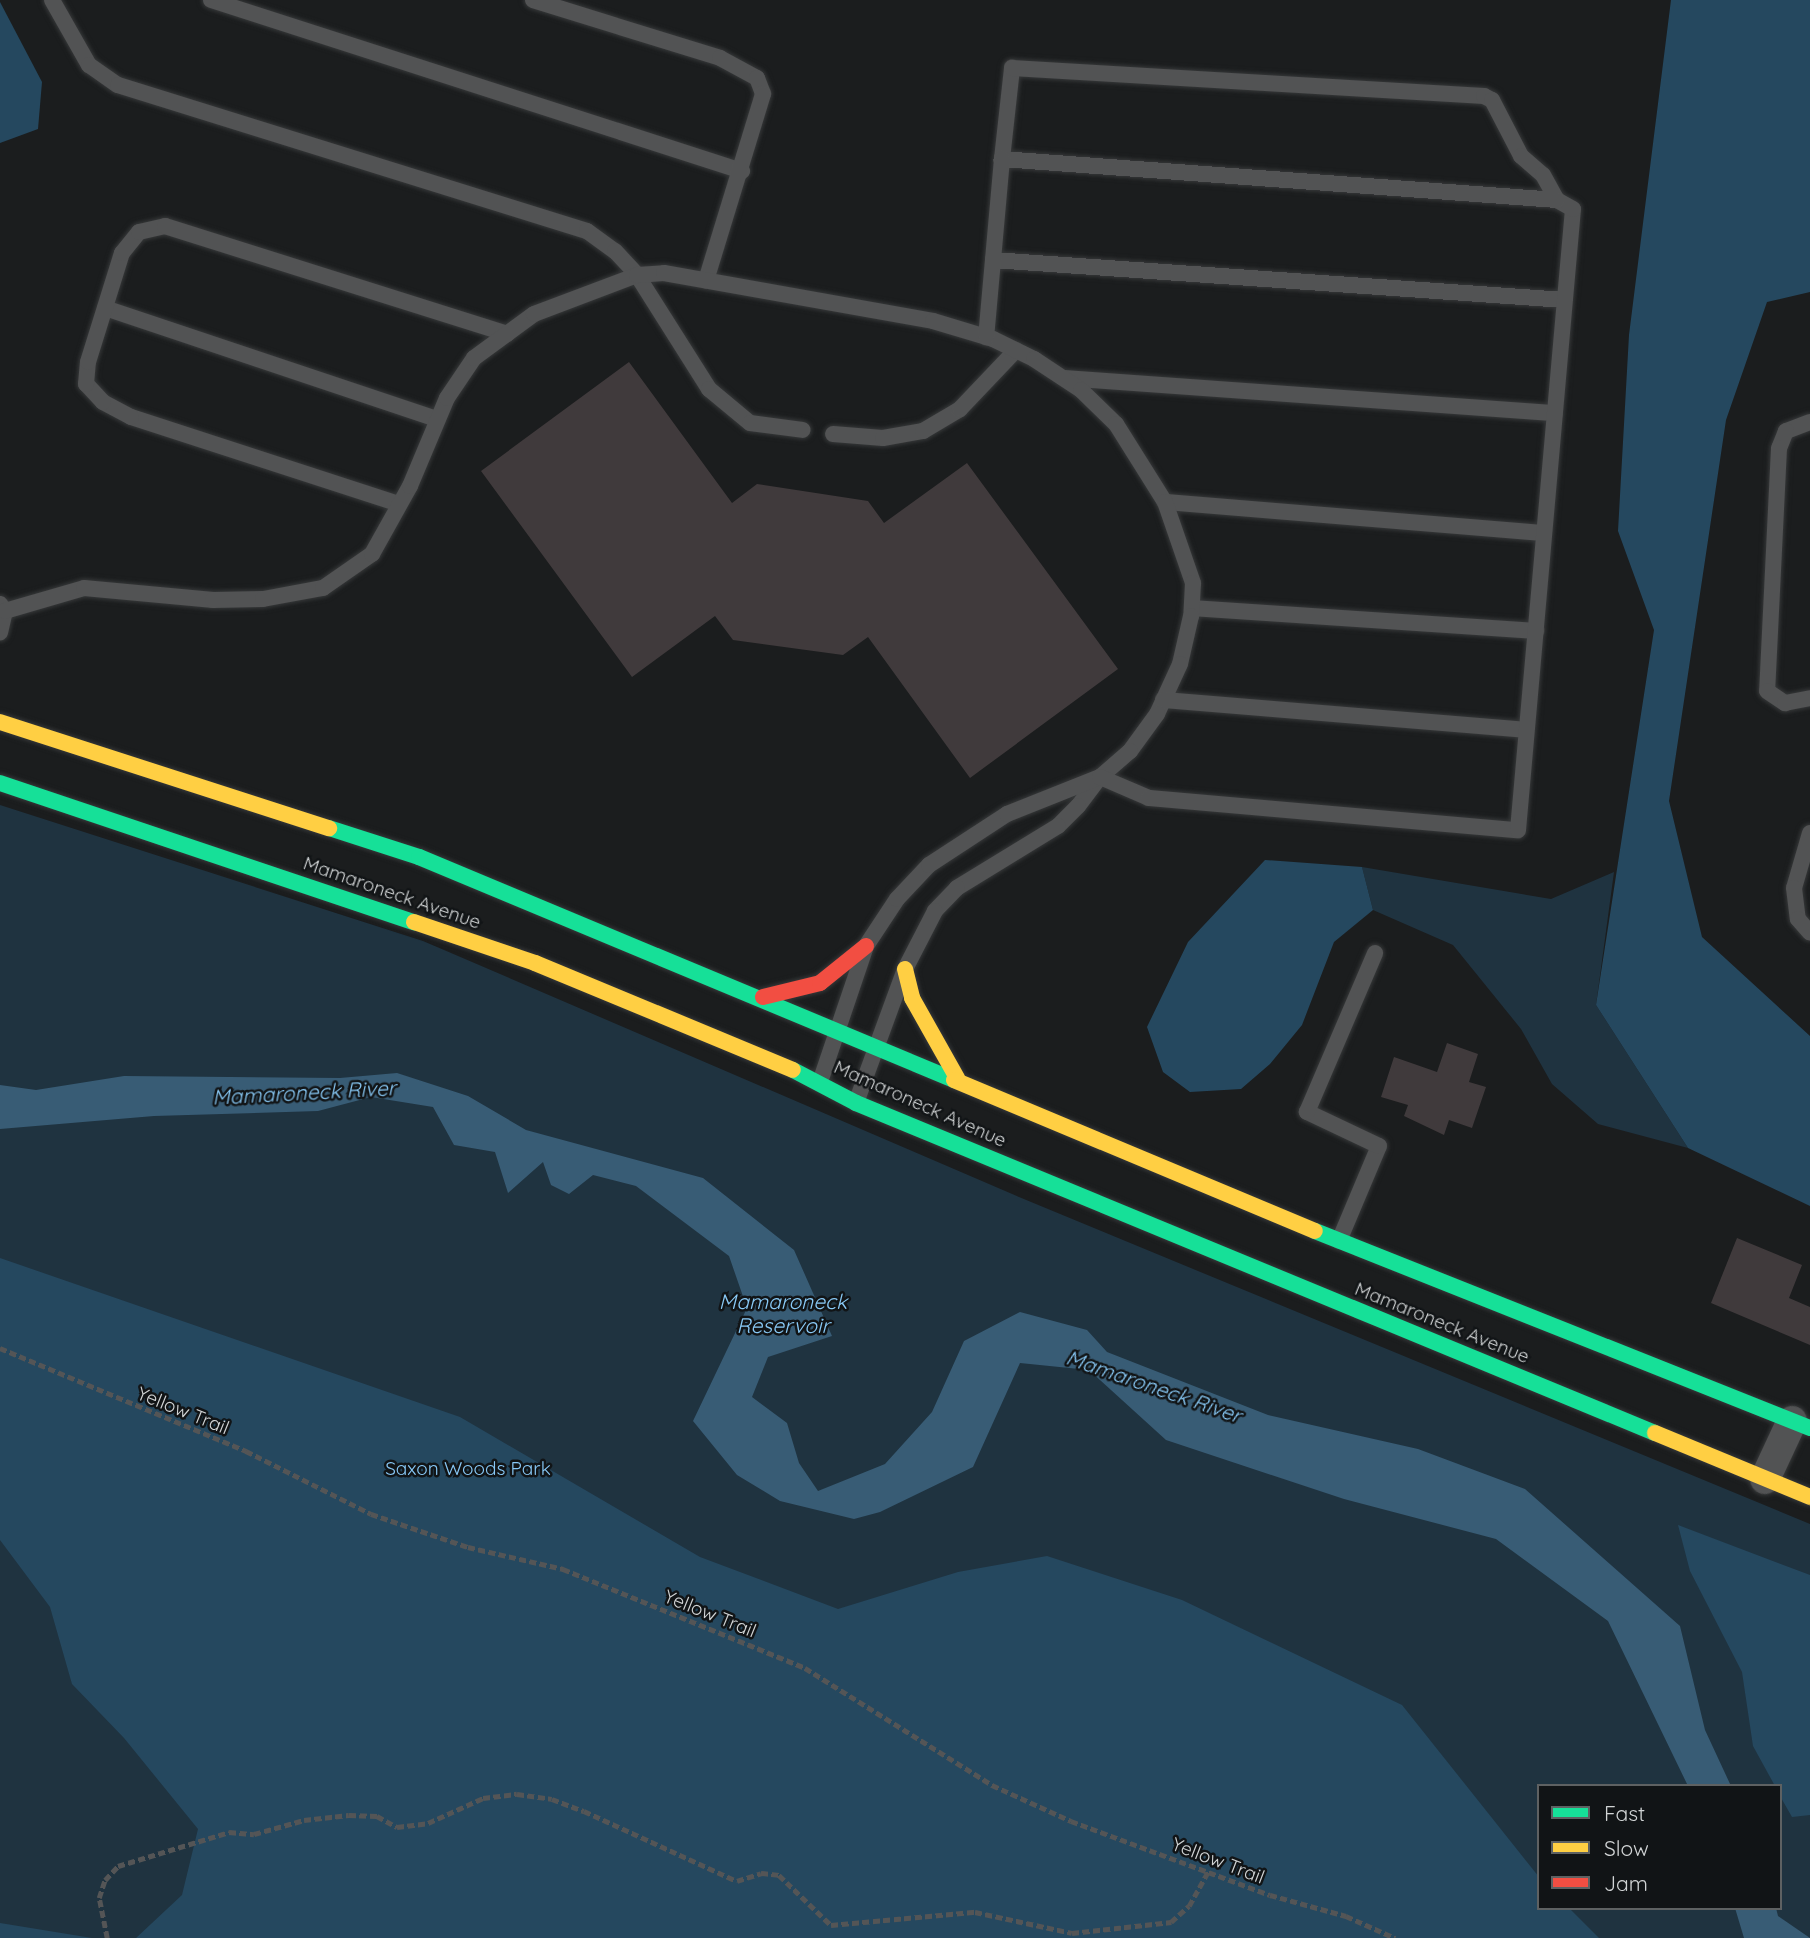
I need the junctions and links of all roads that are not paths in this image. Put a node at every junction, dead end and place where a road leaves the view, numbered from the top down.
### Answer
1 (52, 0) edge
2 (211, 0) edge
3 (533, 0) edge
4 (1002, 159) junction
5 (742, 171) junction
6 (1557, 200) junction
7 (993, 260) junction
8 (637, 275) junction
9 (706, 281) junction
10 (1565, 300) junction
11 (105, 308) junction
12 (507, 334) junction
13 (986, 337) junction
14 (1016, 350) junction
15 (1062, 378) junction
16 (1555, 413) junction
17 (437, 419) junction
18 (1810, 422) edge
19 (803, 430) dead end
20 (832, 434) dead end
21 (1165, 502) junction
22 (399, 504) junction
23 (1544, 533) junction
24 (3, 608) edge
25 (1192, 608) junction
26 (0, 632) edge
27 (1535, 632) junction
28 (1810, 698) edge
29 (1163, 700) junction
30 (0, 722) edge
31 (1526, 730) junction
32 (1100, 777) junction
33 (0, 783) edge
34 (1810, 833) edge
35 (1810, 933) edge
36 (866, 946) junction
37 (1375, 953) dead end
38 (905, 969) junction
39 (763, 997) junction
40 (839, 1030) junction
41 (878, 1045) junction
42 (957, 1078) junction
43 (820, 1083) junction
44 (856, 1103) junction
45 (1339, 1241) junction
46 (1801, 1425) edge
47 (1765, 1479) junction
48 (1810, 1497) edge

1 - 8 lane
2 - 5 lane
3 - 5 lane
4 - 6 lane
4 - 6 lane
4 - 7 lane
5 - 9 lane
6 - 10 lane
7 - 10 lane
7 - 13 lane
8 - 9 lane
8 - 12 lane
8 - 19 lane
9 - 13 lane
10 - 16 lane
11 - 12 lane
11 - 17 lane
11 - 22 lane
12 - 17 lane
13 - 14 lane
14 - 15 lane
14 - 20 lane
15 - 16 lane
15 - 21 lane
16 - 23 lane
17 - 22 lane
18 - 28 lane
21 - 23 lane
21 - 25 lane
22 - 24 lane
23 - 27 lane
24 - 26 lane
25 - 27 lane
25 - 29 lane
27 - 31 lane
29 - 31 lane
29 - 32 lane
30 - 39 main road, Mamaroneck Avenue
31 - 32 lane
32 - 36 lane
32 - 38 lane
33 - 43 main road, Mamaroneck Avenue
34 - 35 lane
36 - 39 main road
36 - 40 lane
37 - 45 lane
38 - 41 lane
38 - 42 main road
39 - 40 main road, Mamaroneck Avenue
40 - 41 main road, Mamaroneck Avenue
40 - 43 lane
41 - 42 main road, Mamaroneck Avenue
41 - 44 lane
42 - 45 main road, Mamaroneck Avenue
43 - 44 main road, Mamaroneck Avenue
44 - 47 main road, Mamaroneck Avenue
45 - 46 main road, Mamaroneck Avenue
46 - 47 street
47 - 48 main road, Mamaroneck Avenue

